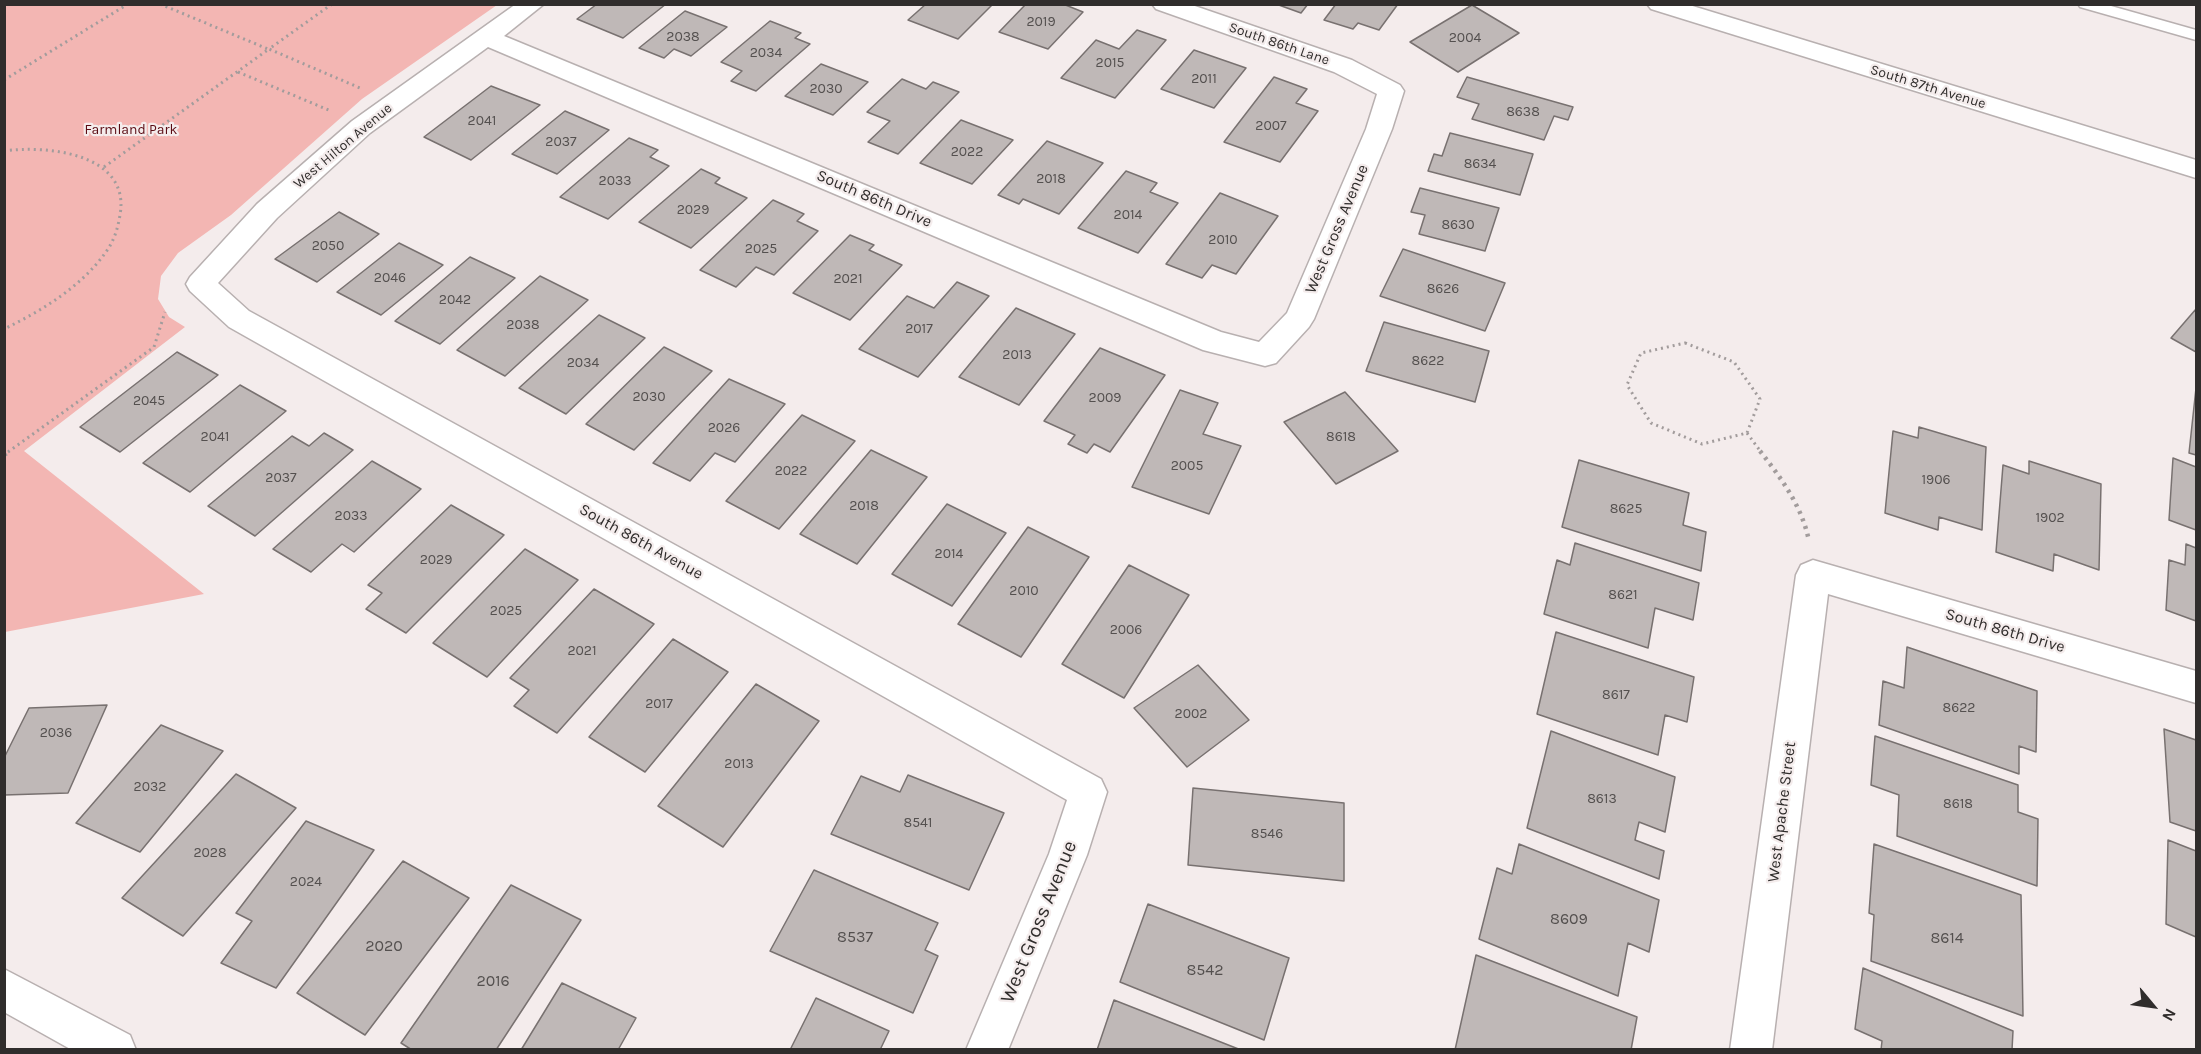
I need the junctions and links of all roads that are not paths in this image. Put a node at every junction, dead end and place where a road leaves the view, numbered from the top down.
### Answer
1 (532, 4) edge
2 (1164, 4) edge
3 (1659, 4) edge
4 (2085, 4) edge
5 (2196, 35) edge
6 (486, 37) junction
7 (1391, 91) joint
8 (2196, 169) edge
9 (200, 284) joint
10 (1264, 355) joint
11 (1813, 574) joint
12 (2196, 687) edge
13 (1088, 792) joint
14 (4, 990) edge
15 (115, 1050) edge
16 (987, 1050) edge
17 (1751, 1050) edge

1 - 6 street, West Hilton Avenue
2 - 7 street, South 86th Lane
3 - 8 street, South 87th Avenue
4 - 5 lane
6 - 9 street, West Hilton Avenue
6 - 10 street, South 86th Drive
7 - 10 street, West Gross Avenue
9 - 13 street, South 86th Avenue
11 - 12 street, South 86th Drive
11 - 17 street, West Apache Street
13 - 16 street, West Gross Avenue
14 - 15 street

